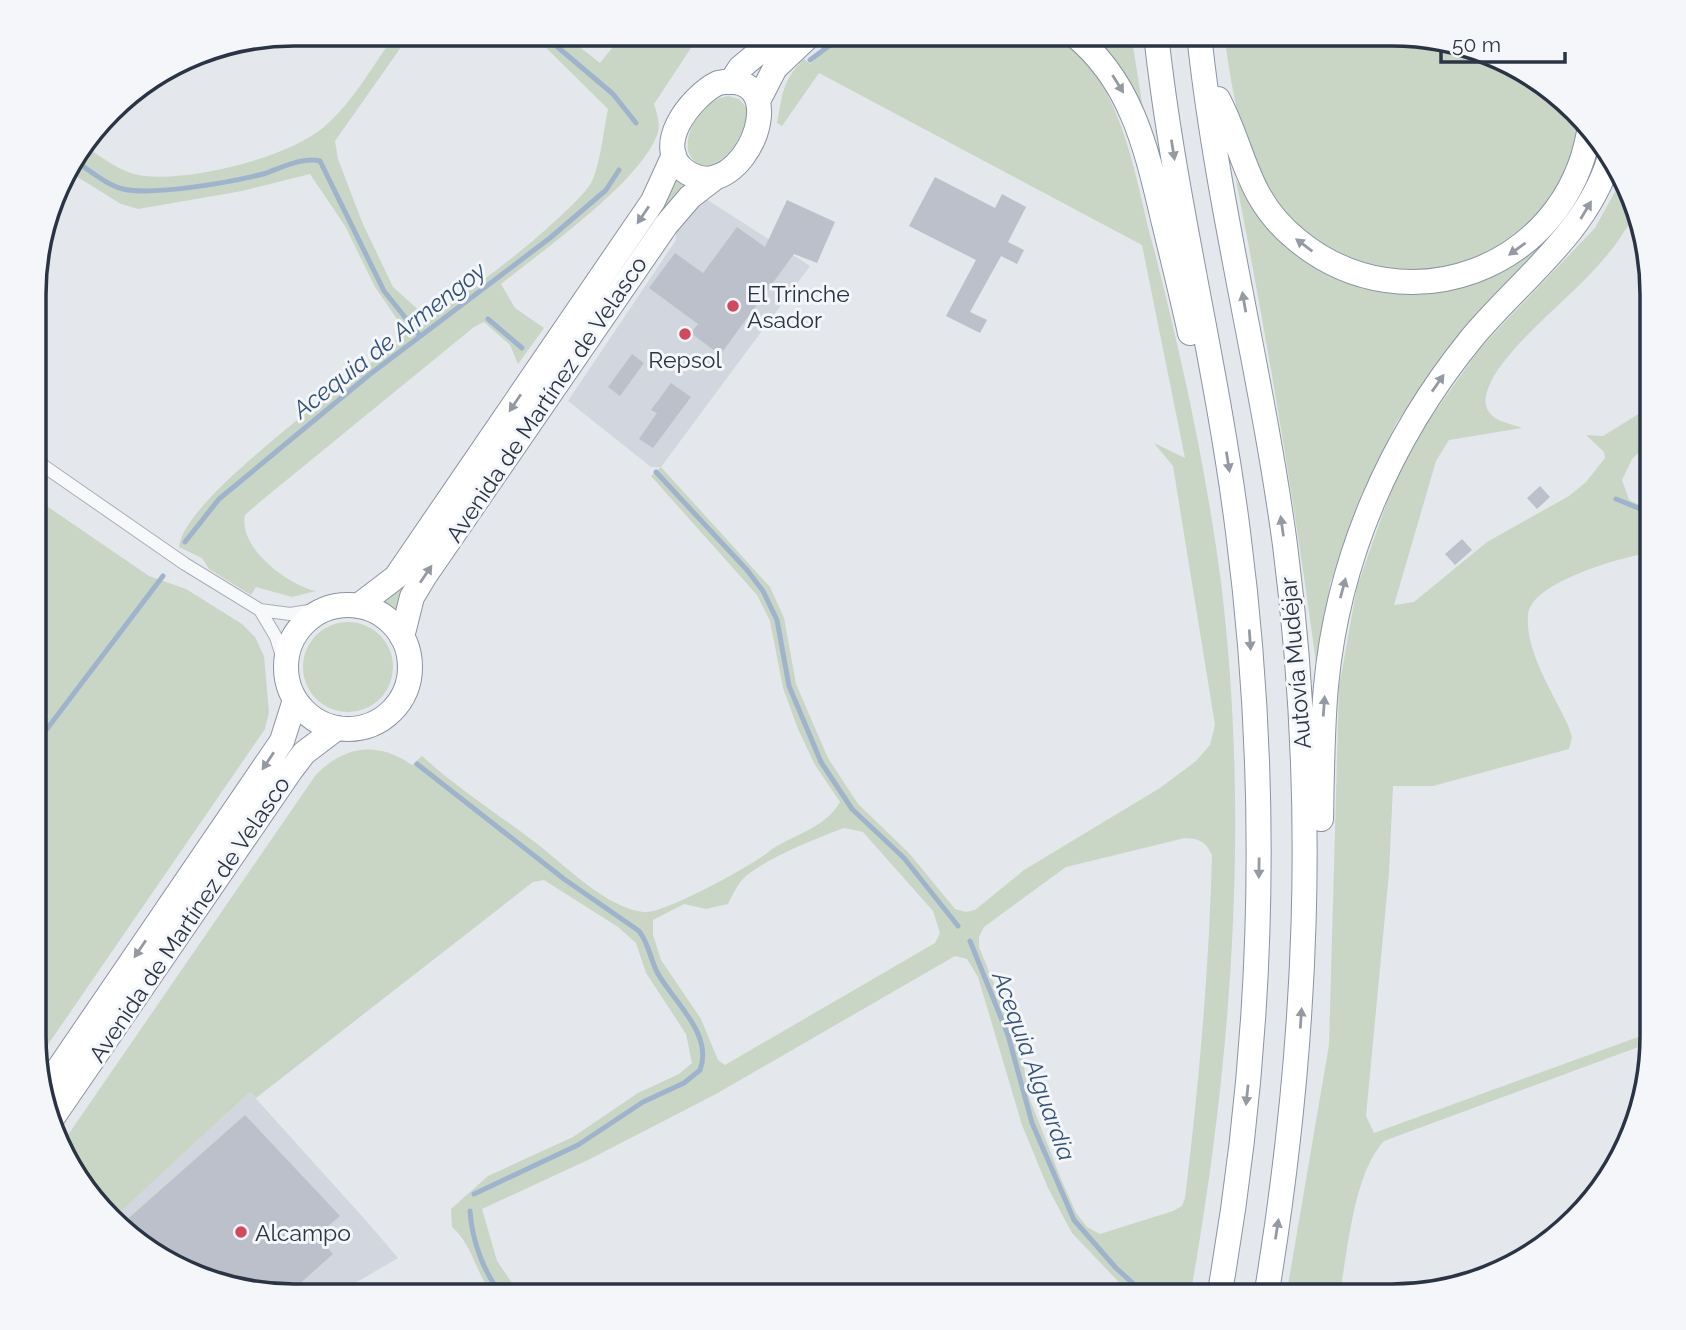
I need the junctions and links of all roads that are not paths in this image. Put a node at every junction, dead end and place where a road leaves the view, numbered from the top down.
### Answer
1 (766, 46) edge
2 (798, 46) edge
3 (1085, 46) edge
4 (1158, 46) edge
5 (1200, 46) edge
6 (1203, 70) junction
7 (731, 82) junction
8 (758, 102) junction
9 (1587, 140) edge
10 (674, 155) junction
11 (1606, 167) edge
12 (716, 177) junction
13 (1218, 394) junction
14 (46, 468) edge
15 (358, 606) junction
16 (334, 607) junction
17 (260, 610) junction
18 (402, 637) junction
19 (286, 669) junction
20 (295, 699) junction
21 (337, 728) junction
22 (1306, 866) junction
23 (50, 1082) edge
24 (57, 1111) edge
25 (1221, 1284) edge
26 (1268, 1284) edge

1 - 7 highway
2 - 8 highway
3 -> 13 highway
4 -> 13 highway, Autovía Mudéjar
5 - 6 highway, Autovía Mudéjar
9 -> 6 highway
22 -> 6 highway, Autovía Mudéjar
7 - 8 highway
7 - 10 highway
8 - 12 highway
10 - 12 highway
10 -> 15 highway, Avenida de Martínez de Velasco
22 -> 11 highway
18 -> 12 highway, Avenida de Martínez de Velasco
13 -> 25 highway, Autovía Mudéjar
14 - 17 street
15 - 16 highway
15 - 18 highway
16 - 17 street
16 - 19 highway
17 - 19 street
18 - 21 highway
19 - 20 highway
20 - 21 highway
20 -> 23 highway, Avenida de Martínez de Velasco
21 - 24 highway, Avenida de Martínez de Velasco
26 -> 22 highway, Autovía Mudéjar

